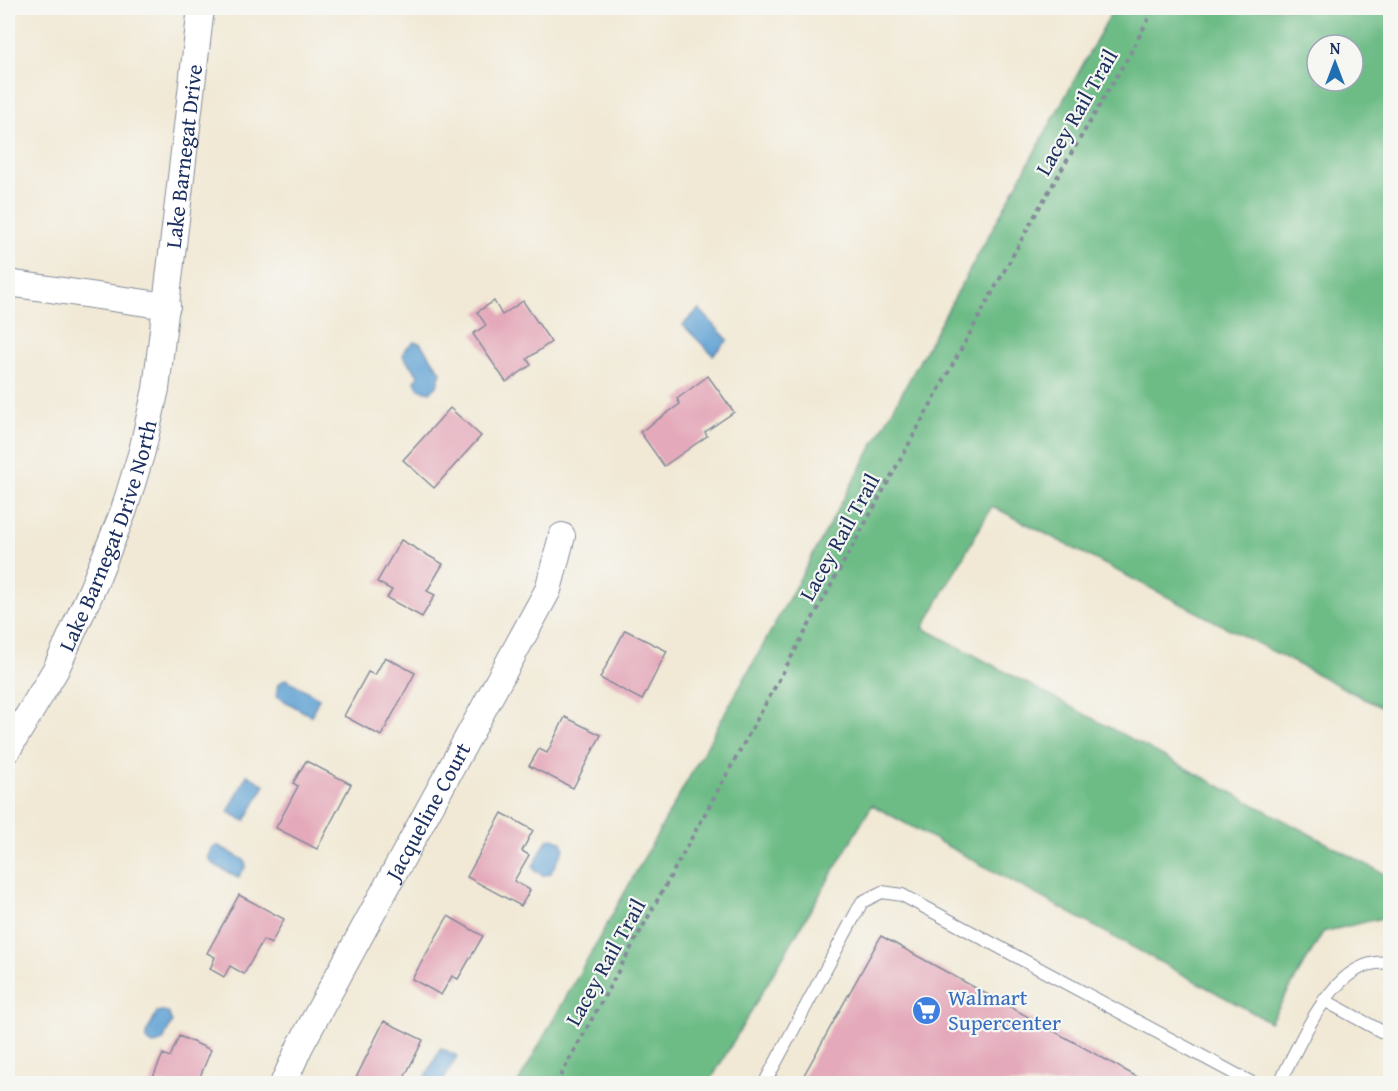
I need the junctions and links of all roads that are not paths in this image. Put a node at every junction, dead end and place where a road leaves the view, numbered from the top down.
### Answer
1 (201, 8) edge
2 (8, 283) edge
3 (167, 306) junction
4 (562, 536) dead end
5 (10, 742) edge
6 (1390, 963) edge
7 (1324, 1000) junction
8 (1390, 1036) edge
9 (283, 1083) edge
10 (764, 1083) edge
11 (1254, 1083) edge
12 (1279, 1083) edge

1 - 3 street, Lake Barnegat Drive
2 - 3 street
3 - 5 street, Lake Barnegat Drive North
4 - 9 street, Jacqueline Court
6 - 7 lane
7 - 8 lane
7 - 12 lane
10 - 11 lane

